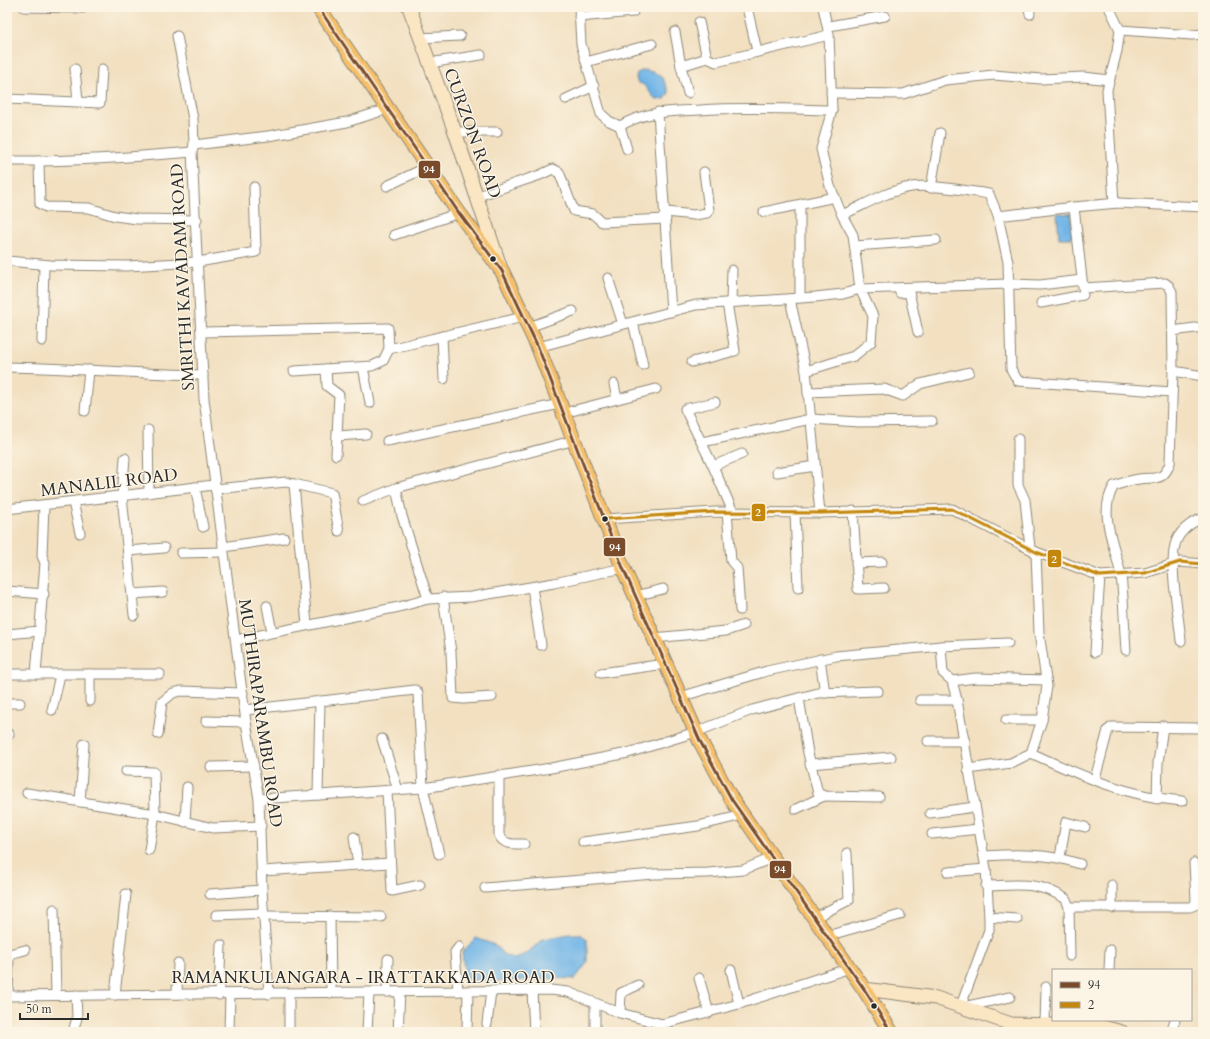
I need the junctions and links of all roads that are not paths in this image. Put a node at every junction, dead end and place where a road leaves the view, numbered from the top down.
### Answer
1 (24, 7) edge
2 (318, 7) edge
3 (410, 7) edge
4 (579, 7) edge
5 (747, 7) edge
6 (823, 7) edge
7 (1109, 7) edge
8 (83, 8) dead end
9 (633, 12) dead end
10 (885, 16) dead end
11 (579, 17) junction
12 (699, 22) dead end
13 (1120, 30) junction
14 (829, 31) junction
15 (675, 32) dead end
16 (1203, 34) edge
17 (177, 36) dead end
18 (460, 36) dead end
19 (420, 38) junction
20 (652, 44) dead end
21 (756, 51) junction
22 (481, 56) dead end
23 (707, 58) junction
24 (586, 62) junction
25 (429, 63) junction
26 (681, 66) junction
27 (102, 69) dead end
28 (75, 70) dead end
29 (1109, 80) junction
30 (594, 86) junction
31 (688, 93) dead end
32 (831, 93) junction
33 (7, 99) edge
34 (566, 99) dead end
35 (78, 101) junction
36 (388, 109) junction
37 (832, 110) junction
38 (658, 112) junction
39 (620, 126) junction
40 (455, 132) junction
41 (496, 132) dead end
42 (940, 133) dead end
43 (193, 149) junction
44 (627, 149) dead end
45 (7, 161) edge
46 (38, 161) junction
47 (427, 167) junction
48 (704, 172) dead end
49 (387, 186) dead end
50 (254, 187) dead end
51 (931, 188) junction
52 (478, 196) junction
53 (835, 197) junction
54 (1114, 203) junction
55 (1074, 207) junction
56 (1203, 207) edge
57 (800, 208) dead end
58 (764, 212) dead end
59 (459, 213) junction
60 (666, 215) junction
61 (842, 215) junction
62 (998, 216) junction
63 (197, 220) junction
64 (394, 235) dead end
65 (936, 240) dead end
66 (855, 249) junction
67 (889, 249) dead end
68 (7, 261) edge
69 (198, 262) junction
70 (44, 265) junction
71 (732, 270) dead end
72 (502, 271) junction
73 (608, 278) dead end
74 (1082, 280) junction
75 (1008, 284) junction
76 (861, 292) junction
77 (1083, 295) dead end
78 (800, 298) junction
79 (790, 299) junction
80 (729, 303) junction
81 (1040, 303) dead end
82 (573, 311) dead end
83 (671, 312) junction
84 (526, 322) junction
85 (632, 322) junction
86 (623, 324) junction
87 (1203, 327) edge
88 (1172, 331) junction
89 (202, 332) junction
90 (918, 332) dead end
91 (442, 336) junction
92 (42, 341) dead end
93 (538, 347) junction
94 (389, 349) junction
95 (692, 362) dead end
96 (643, 365) dead end
97 (7, 367) edge
98 (363, 367) junction
99 (326, 369) junction
100 (89, 370) junction
101 (294, 371) dead end
102 (806, 371) junction
103 (1173, 371) junction
104 (969, 372) dead end
105 (203, 376) junction
106 (1203, 376) edge
107 (444, 379) dead end
108 (614, 384) dead end
109 (656, 389) dead end
110 (808, 392) junction
111 (1172, 392) junction
112 (617, 399) junction
113 (716, 402) dead end
114 (370, 403) dead end
115 (562, 409) junction
116 (85, 410) dead end
117 (811, 419) junction
118 (932, 421) dead end
119 (148, 430) dead end
120 (366, 434) dead end
121 (337, 436) junction
122 (1018, 439) dead end
123 (575, 440) junction
124 (388, 441) dead end
125 (702, 442) junction
126 (742, 454) dead end
127 (336, 455) dead end
128 (125, 458) dead end
129 (714, 466) junction
130 (815, 466) junction
131 (778, 472) dead end
132 (294, 484) junction
133 (215, 487) junction
134 (195, 488) junction
135 (396, 488) junction
136 (149, 493) junction
137 (122, 496) junction
138 (363, 501) dead end
139 (73, 502) junction
140 (44, 506) junction
141 (7, 510) edge
142 (853, 511) junction
143 (730, 512) junction
144 (795, 512) junction
145 (820, 513) junction
146 (1203, 518) edge
147 (605, 520) junction
148 (203, 527) dead end
149 (339, 531) dead end
150 (80, 533) dead end
151 (284, 538) dead end
152 (164, 548) dead end
153 (223, 550) junction
154 (1033, 550) junction
155 (128, 551) junction
156 (181, 553) dead end
157 (882, 562) dead end
158 (856, 563) junction
159 (1173, 564) junction
160 (1203, 564) edge
161 (623, 568) junction
162 (1120, 574) junction
163 (1100, 576) junction
164 (532, 586) junction
165 (798, 588) dead end
166 (884, 588) dead end
167 (663, 589) dead end
168 (7, 591) edge
169 (163, 592) dead end
170 (44, 594) junction
171 (132, 594) junction
172 (636, 596) junction
173 (443, 597) junction
174 (428, 599) junction
175 (267, 606) dead end
176 (740, 610) dead end
177 (134, 615) dead end
178 (307, 625) junction
179 (744, 625) dead end
180 (40, 631) junction
181 (272, 632) junction
182 (7, 634) edge
183 (654, 638) junction
184 (236, 640) junction
185 (1181, 641) dead end
186 (1008, 643) dead end
187 (541, 646) dead end
188 (941, 646) junction
189 (1126, 650) dead end
190 (1095, 652) dead end
191 (820, 659) junction
192 (665, 664) junction
193 (601, 673) dead end
194 (7, 674) edge
195 (36, 674) junction
196 (90, 674) junction
197 (160, 674) dead end
198 (60, 675) junction
199 (1046, 680) junction
200 (952, 681) junction
201 (878, 690) dead end
202 (243, 693) junction
203 (825, 693) junction
204 (492, 697) dead end
205 (680, 697) junction
206 (799, 698) junction
207 (920, 700) dead end
208 (957, 700) junction
209 (320, 701) junction
210 (90, 702) dead end
211 (7, 703) edge
212 (20, 703) dead end
213 (52, 710) dead end
214 (245, 710) junction
215 (1006, 720) dead end
216 (1042, 720) junction
217 (206, 721) dead end
218 (246, 722) junction
219 (1163, 726) junction
220 (1203, 728) edge
221 (696, 732) junction
222 (158, 734) dead end
223 (382, 739) dead end
224 (928, 741) dead end
225 (965, 741) junction
226 (84, 744) dead end
227 (1032, 754) junction
228 (891, 757) dead end
229 (810, 764) junction
230 (254, 766) junction
231 (211, 767) dead end
232 (968, 769) junction
233 (126, 771) dead end
234 (499, 775) junction
235 (1095, 779) junction
236 (187, 787) dead end
237 (423, 788) junction
238 (398, 790) junction
239 (387, 791) junction
240 (27, 793) dead end
241 (318, 796) junction
242 (824, 796) junction
243 (879, 797) dead end
244 (259, 799) junction
245 (1157, 799) junction
246 (1182, 801) dead end
247 (80, 802) junction
248 (975, 807) junction
249 (796, 809) dead end
250 (930, 813) dead end
251 (155, 814) junction
252 (743, 815) junction
253 (185, 822) junction
254 (261, 826) junction
255 (1085, 827) dead end
256 (979, 829) junction
257 (932, 834) dead end
258 (354, 837) dead end
259 (584, 842) dead end
260 (524, 844) dead end
261 (149, 850) dead end
262 (847, 853) dead end
263 (438, 854) dead end
264 (984, 856) junction
265 (1060, 857) junction
266 (772, 858) junction
267 (390, 863) junction
268 (1194, 863) dead end
269 (1080, 864) dead end
270 (358, 865) junction
271 (986, 869) junction
272 (262, 871) junction
273 (948, 872) dead end
274 (1112, 885) dead end
275 (420, 886) dead end
276 (986, 886) junction
277 (485, 888) dead end
278 (262, 890) junction
279 (1200, 893) edge
280 (126, 894) dead end
281 (210, 894) dead end
282 (1069, 907) junction
283 (1112, 908) junction
284 (54, 910) dead end
285 (216, 915) dead end
286 (264, 915) junction
287 (900, 915) dead end
288 (330, 916) junction
289 (381, 917) dead end
290 (989, 917) junction
291 (814, 918) junction
292 (1017, 919) dead end
293 (827, 936) junction
294 (221, 945) dead end
295 (459, 947) dead end
296 (25, 950) dead end
297 (1110, 950) dead end
298 (1070, 956) dead end
299 (388, 959) dead end
300 (178, 963) dead end
301 (850, 968) junction
302 (1109, 969) edge
303 (731, 970) dead end
304 (699, 978) dead end
305 (638, 985) dead end
306 (1046, 987) dead end
307 (864, 989) junction
308 (532, 990) junction
309 (458, 991) junction
310 (468, 991) junction
311 (491, 991) junction
312 (387, 992) junction
313 (400, 992) junction
314 (331, 993) junction
315 (370, 993) junction
316 (177, 994) junction
317 (230, 994) junction
318 (269, 994) junction
319 (289, 994) junction
320 (56, 995) junction
321 (76, 995) junction
322 (115, 995) junction
323 (219, 995) junction
324 (8, 996) edge
325 (1010, 998) dead end
326 (595, 1003) junction
327 (739, 1004) junction
328 (960, 1008) junction
329 (620, 1013) junction
330 (709, 1013) junction
331 (1175, 1021) edge
332 (1078, 1023) edge
333 (487, 1024) dead end
334 (1107, 1024) edge
335 (1045, 1025) junction
336 (73, 1032) edge
337 (229, 1032) edge
338 (289, 1032) edge
339 (367, 1032) edge
340 (398, 1032) edge
341 (467, 1032) edge
342 (534, 1032) edge
343 (594, 1032) edge
344 (891, 1032) edge
345 (1122, 1032) edge
346 (1171, 1032) edge

1 - 8 street
2 - 36 main road
3 - 19 main road, CURZON ROAD
4 - 11 street
5 - 21 street
6 - 14 street
7 - 13 street
9 - 11 street
10 - 14 street
11 - 24 street
12 - 23 street
13 - 16 street
13 - 29 street
14 - 21 street
14 - 32 street
15 - 26 street
17 - 43 street
18 - 19 street
19 - 25 main road, CURZON ROAD
20 - 24 street
21 - 23 street
22 - 25 street
23 - 26 street
24 - 30 street
25 - 40 main road, CURZON ROAD
26 - 31 street
27 - 35 street
28 - 35 street
29 - 32 street
29 - 54 street
30 - 34 street
30 - 39 street
32 - 37 street
33 - 35 street
36 - 43 street, SMRITHI KAVADAM ROAD
36 - 47 main road
37 - 38 street
37 - 53 street
38 - 39 street
38 - 60 street
39 - 44 street
40 - 41 street
40 - 52 main road, CURZON ROAD
42 - 51 street
43 - 46 street
43 - 63 street, SMRITHI KAVADAM ROAD
45 - 46 street
46 - 63 street
47 - 49 street
47 - 59 main road
48 - 60 street
50 - 69 street
51 - 61 street
51 - 62 street
52 - 60 street
52 - 72 main road, CURZON ROAD
53 - 58 street
53 - 61 street
54 - 55 street
54 - 56 street
55 - 62 street
55 - 74 street
57 - 78 street
59 - 64 street
59 - 72 main road
60 - 83 street
61 - 66 street
62 - 75 street
63 - 69 street, SMRITHI KAVADAM ROAD
65 - 66 street
66 - 67 street
66 - 76 street
68 - 70 street
69 - 70 street
69 - 89 street, SMRITHI KAVADAM ROAD
70 - 92 street
71 - 80 street
72 - 84 main road
73 - 86 street
74 - 75 street
74 - 88 street
75 - 76 street
75 - 111 street
76 - 78 street
76 - 90 street
76 - 102 street
77 - 81 street
78 - 79 street
79 - 80 street
79 - 102 street
80 - 83 street
80 - 95 street
82 - 84 street
83 - 85 street
84 - 91 street
84 - 93 main road
85 - 86 street
85 - 96 street
86 - 93 street
87 - 88 street
88 - 103 street
89 - 94 street
89 - 105 street, SMRITHI KAVADAM ROAD
91 - 94 street
91 - 107 street
93 - 115 main road
94 - 98 street
97 - 100 street
98 - 99 street
98 - 114 street
99 - 101 street
99 - 121 street
100 - 105 street
100 - 116 street
102 - 110 street
103 - 106 street
103 - 111 street
104 - 110 street
105 - 133 street, SMRITHI KAVADAM ROAD
108 - 112 street
109 - 112 street
110 - 117 street
111 - 162 street
112 - 115 street
113 - 125 street
115 - 123 main road
115 - 124 street
117 - 118 street
117 - 125 street
117 - 130 street
119 - 136 street
120 - 121 street
121 - 127 street
122 - 154 street
123 - 135 street
123 - 147 main road
125 - 129 street
126 - 129 street
128 - 137 street
129 - 143 street
130 - 131 street
130 - 145 street
132 - 133 street, MANALIL ROAD
132 - 149 street, MANALIL ROAD
132 - 178 street
133 - 134 street, MANALIL ROAD
133 - 153 street, MUTHIRAPARAMBU ROAD
134 - 136 street, MANALIL ROAD
134 - 148 street
135 - 138 street
135 - 174 street
136 - 137 street, MANALIL ROAD
137 - 139 street, MANALIL ROAD
137 - 155 street
139 - 140 street, MANALIL ROAD
139 - 150 street
140 - 141 street, MANALIL ROAD
140 - 170 street
142 - 145 street
142 - 154 street
142 - 158 street
143 - 144 street
143 - 147 street
143 - 176 street
144 - 145 street
144 - 165 street
146 - 159 street
147 - 161 main road
151 - 153 street
152 - 155 street
153 - 156 street
153 - 184 street, MUTHIRAPARAMBU ROAD
154 - 163 street
154 - 199 street
155 - 171 street
157 - 158 street
158 - 166 street
159 - 160 street
159 - 162 street
159 - 185 street
161 - 164 street
161 - 172 main road
162 - 163 street
162 - 189 street
163 - 190 street
164 - 173 street
164 - 187 street
167 - 172 street
168 - 170 street
169 - 171 street
170 - 180 street
171 - 177 street
172 - 183 main road
173 - 174 street
173 - 204 street
174 - 178 street
175 - 181 street
178 - 181 street
179 - 183 street
180 - 182 street
180 - 195 street
181 - 184 street
183 - 192 main road
184 - 202 street, MUTHIRAPARAMBU ROAD
186 - 188 street
188 - 191 street
188 - 200 street
191 - 203 street
191 - 205 street
192 - 193 street
192 - 205 main road
194 - 195 street
195 - 198 street
196 - 197 street
196 - 198 street
196 - 210 street
198 - 213 street
199 - 200 street
199 - 216 street
200 - 208 street
201 - 203 street
202 - 214 street, MUTHIRAPARAMBU ROAD
202 - 222 street
203 - 206 street
205 - 221 main road
206 - 221 street
206 - 229 street
207 - 208 street
208 - 225 street
209 - 214 street
209 - 237 street
209 - 241 street
211 - 212 street
214 - 218 street, MUTHIRAPARAMBU ROAD
215 - 216 street
216 - 227 street
217 - 218 street
218 - 230 street, MUTHIRAPARAMBU ROAD
219 - 220 street
219 - 235 street
219 - 245 street
221 - 234 street
221 - 252 main road
223 - 238 street
224 - 225 street
225 - 232 street
226 - 247 street
227 - 232 street
227 - 235 street
228 - 229 street
229 - 242 street
230 - 231 street
230 - 244 street, MUTHIRAPARAMBU ROAD
232 - 248 street
233 - 251 street
234 - 237 street
234 - 260 street
235 - 245 street
236 - 253 street
237 - 238 street
237 - 263 street
238 - 239 street
239 - 241 street
239 - 267 street
240 - 247 street
241 - 244 street
242 - 243 street
242 - 249 street
244 - 254 street, MUTHIRAPARAMBU ROAD
245 - 246 street
247 - 251 street
248 - 250 street
248 - 256 street
251 - 253 street
251 - 261 street
252 - 259 street
252 - 266 main road
253 - 254 street
254 - 272 street, MUTHIRAPARAMBU ROAD
255 - 265 street
256 - 257 street
256 - 264 street
258 - 270 street
262 - 291 street
264 - 265 street
264 - 271 street
265 - 269 street
266 - 277 street
266 - 291 main road
267 - 270 street
267 - 275 street
268 - 279 street
270 - 272 street
271 - 273 street
271 - 276 street
272 - 278 street, MUTHIRAPARAMBU ROAD
274 - 283 street
276 - 282 street
276 - 290 street
278 - 281 street
278 - 286 street, MUTHIRAPARAMBU ROAD
279 - 283 street
280 - 322 street
282 - 283 street
282 - 298 street
284 - 320 street
285 - 286 street
286 - 288 street
286 - 318 street, MUTHIRAPARAMBU ROAD
287 - 293 street
288 - 289 street
288 - 314 street
290 - 292 street
290 - 328 street
291 - 293 main road
293 - 301 main road
294 - 323 street
295 - 309 street
296 - 324 street
297 - 302 street
299 - 312 street
300 - 316 street
301 - 307 main road
301 - 327 street, RAMANKULANGARA - IRATTAKKADA ROAD
303 - 327 street
304 - 330 street
305 - 329 street
306 - 335 street
307 - 328 main road
307 - 344 main road
308 - 311 street, RAMANKULANGARA - IRATTAKKADA ROAD
308 - 326 street, RAMANKULANGARA - IRATTAKKADA ROAD
308 - 342 street
309 - 310 street, RAMANKULANGARA - IRATTAKKADA ROAD
309 - 313 street, RAMANKULANGARA - IRATTAKKADA ROAD
310 - 311 street, RAMANKULANGARA - IRATTAKKADA ROAD
310 - 341 street
311 - 333 street
312 - 313 street, RAMANKULANGARA - IRATTAKKADA ROAD
312 - 315 street, RAMANKULANGARA - IRATTAKKADA ROAD
313 - 340 street
314 - 315 street, RAMANKULANGARA - IRATTAKKADA ROAD
314 - 319 street, RAMANKULANGARA - IRATTAKKADA ROAD
315 - 339 street
316 - 322 street, RAMANKULANGARA - IRATTAKKADA ROAD
316 - 323 street, RAMANKULANGARA - IRATTAKKADA ROAD
317 - 318 street, RAMANKULANGARA - IRATTAKKADA ROAD
317 - 323 street, RAMANKULANGARA - IRATTAKKADA ROAD
317 - 337 street
318 - 319 street, RAMANKULANGARA - IRATTAKKADA ROAD
319 - 338 street
320 - 321 street, RAMANKULANGARA - IRATTAKKADA ROAD
320 - 324 street, RAMANKULANGARA - IRATTAKKADA ROAD
321 - 322 street, RAMANKULANGARA - IRATTAKKADA ROAD
321 - 336 street
325 - 328 street
326 - 329 street, RAMANKULANGARA - IRATTAKKADA ROAD
326 - 343 street
327 - 330 street, RAMANKULANGARA - IRATTAKKADA ROAD
328 - 335 main road
329 - 330 street, RAMANKULANGARA - IRATTAKKADA ROAD
331 - 346 street
332 - 334 main road
332 - 335 main road
334 - 345 main road

